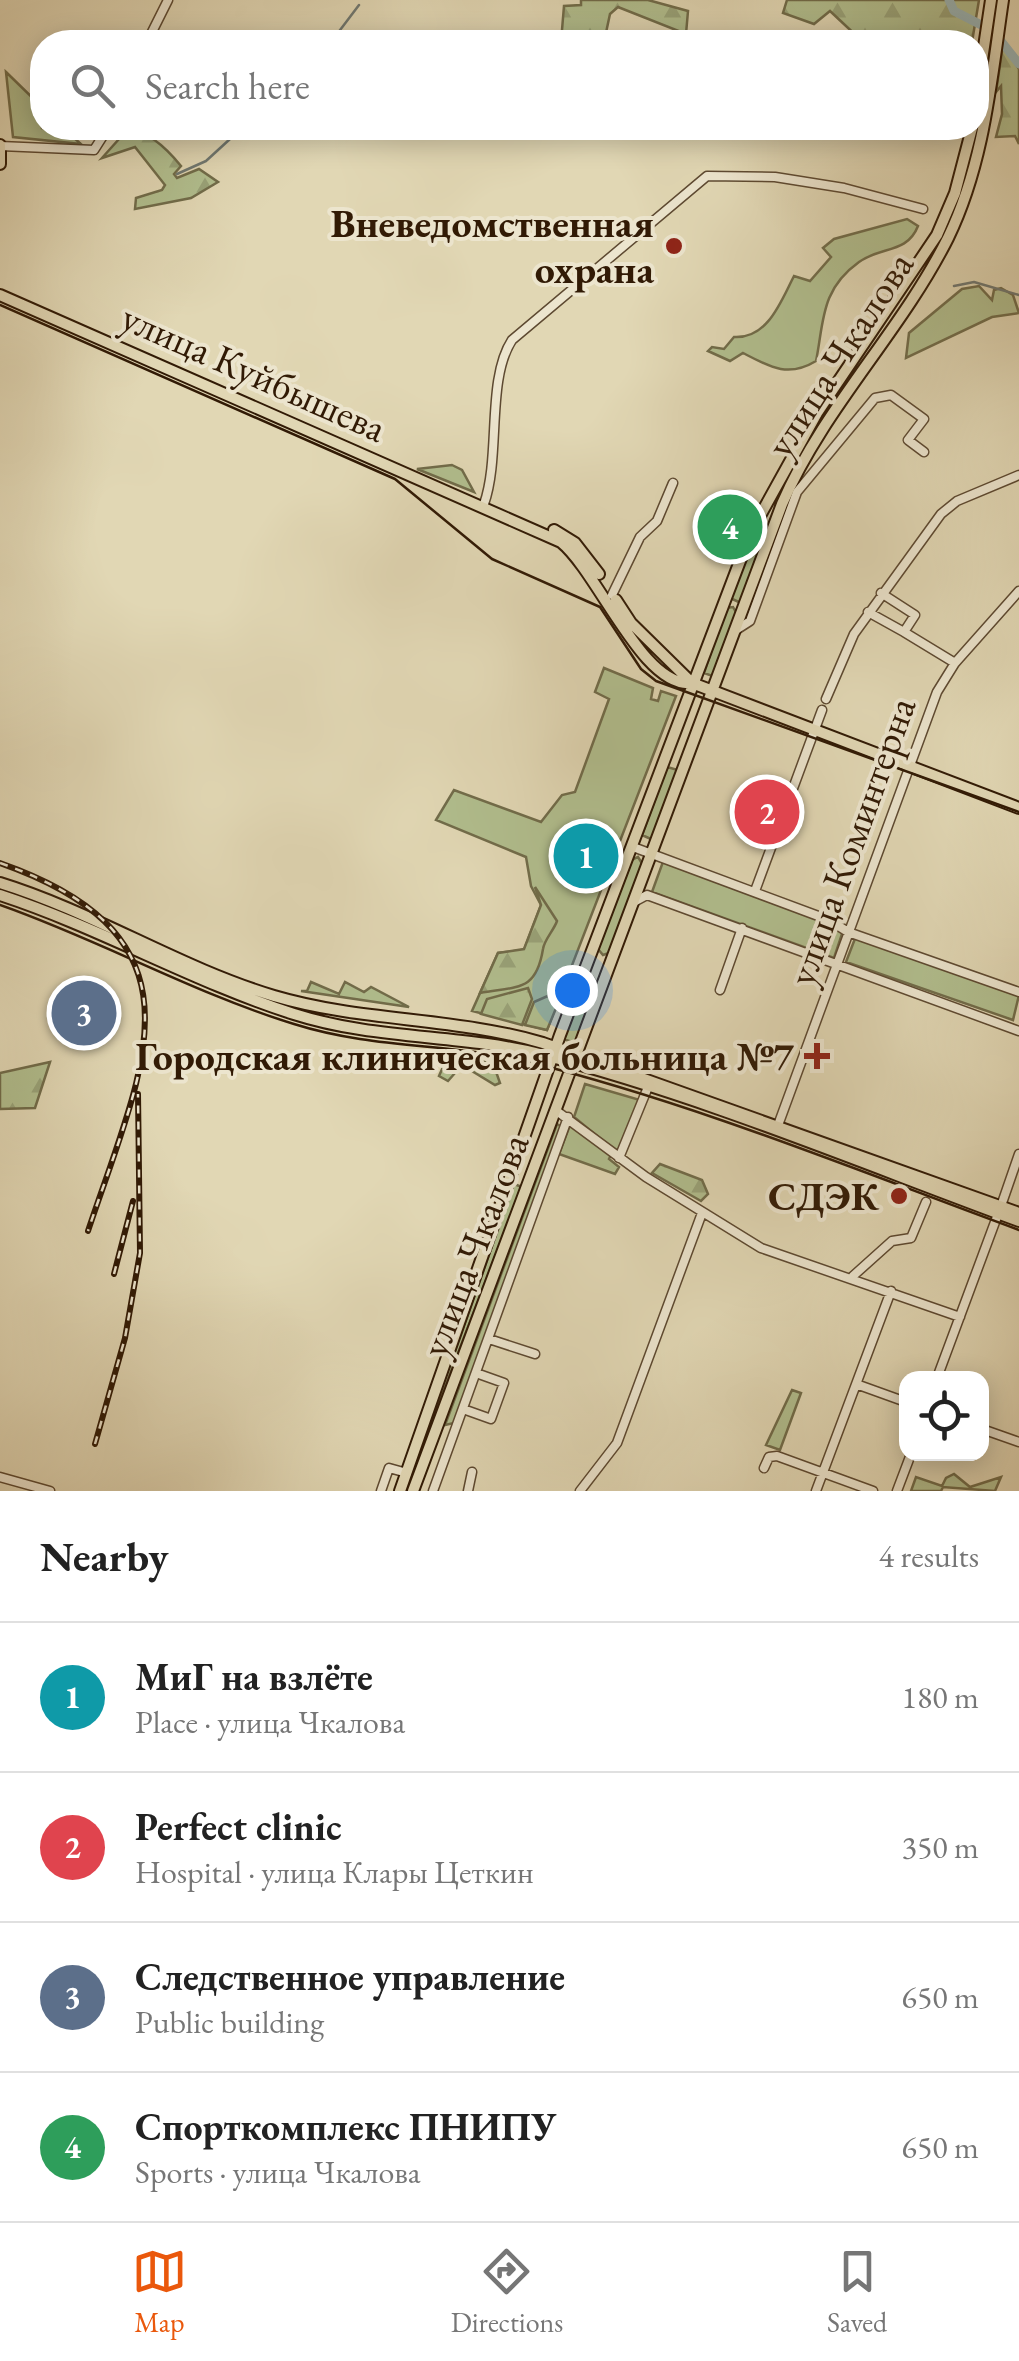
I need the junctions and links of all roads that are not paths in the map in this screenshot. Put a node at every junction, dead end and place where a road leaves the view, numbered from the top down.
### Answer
1 (168, 0) edge
2 (991, 0) edge
3 (1003, 0) edge
4 (154, 30) edge
5 (987, 30) edge
6 (989, 90) edge
7 (100, 140) edge
8 (969, 140) edge
9 (979, 140) edge
10 (0, 146) edge
11 (0, 164) edge
12 (923, 209) dead end
13 (0, 295) edge
14 (924, 452) dead end
15 (1019, 475) edge
16 (673, 483) dead end
17 (794, 487) junction
18 (484, 504) junction
19 (751, 532) junction
20 (768, 540) junction
21 (1019, 590) edge
22 (881, 593) junction
23 (612, 595) junction
24 (721, 608) junction
25 (868, 612) junction
26 (744, 620) junction
27 (907, 637) junction
28 (705, 654) junction
29 (670, 662) junction
30 (955, 663) junction
31 (694, 684) junction
32 (714, 692) junction
33 (826, 700) dead end
34 (822, 710) dead end
35 (815, 730) junction
36 (668, 751) junction
37 (690, 756) junction
38 (910, 766) junction
39 (1019, 808) edge
40 (633, 847) junction
41 (652, 854) junction
42 (0, 882) edge
43 (755, 891) junction
44 (0, 895) edge
45 (634, 902) junction
46 (742, 928) junction
47 (848, 932) junction
48 (594, 943) junction
49 (614, 952) junction
50 (838, 963) junction
51 (582, 978) junction
52 (603, 985) junction
53 (720, 990) dead end
54 (1019, 992) edge
55 (413, 1018) junction
56 (1018, 1028) edge
57 (410, 1037) junction
58 (554, 1053) junction
59 (575, 1060) junction
60 (648, 1087) junction
61 (563, 1114) junction
62 (777, 1129) junction
63 (1019, 1154) edge
64 (620, 1158) junction
65 (513, 1172) junction
66 (530, 1179) junction
67 (926, 1202) dead end
68 (999, 1210) junction
69 (702, 1213) junction
70 (1019, 1213) edge
71 (1019, 1222) edge
72 (853, 1276) junction
73 (890, 1291) junction
74 (960, 1317) junction
75 (489, 1338) junction
76 (535, 1354) dead end
77 (941, 1371) edge
78 (476, 1373) junction
79 (856, 1384) junction
80 (899, 1399) edge
81 (463, 1409) junction
82 (989, 1431) edge
83 (1019, 1442) edge
84 (908, 1461) edge
85 (764, 1468) dead end
86 (472, 1472) dead end
87 (823, 1472) junction
88 (406, 1473) junction
89 (419, 1474) junction
90 (0, 1478) edge
91 (437, 1481) junction
92 (50, 1491) edge
93 (381, 1491) edge
94 (400, 1491) edge
95 (413, 1491) edge
96 (433, 1491) edge
97 (468, 1491) edge
98 (580, 1491) edge
99 (816, 1491) edge
100 (873, 1491) edge
101 (897, 1491) edge

1 - 4 street
2 - 5 main road
3 - 6 main road, улица Чкалова
7 - 10 street
8 - 19 main road, улица Чкалова
9 - 17 main road, улица Чкалова
10 - 11 main road
12 - 18 street
13 - 18 main road, улица Куйбышева
14 - 17 street
15 - 22 street
16 - 23 street
17 - 20 main road, улица Чкалова
17 - 26 street
18 - 23 main road, улица Куйбышева
18 - 31 main road, улица Куйбышева
19 - 20 main road
19 - 24 main road, улица Чкалова
20 - 26 main road, улица Чкалова
21 - 30 street, улица Коминтерна
22 - 25 street
22 - 27 street
23 - 29 main road, улица Куйбышева
24 - 26 main road
24 - 28 main road, улица Чкалова
25 - 27 street
25 - 33 street
26 - 32 main road, улица Чкалова
27 - 30 street
28 - 29 main road
28 - 31 main road, улица Чкалова
29 - 31 main road, улица Куйбышева
30 - 38 street, улица Коминтерна
31 - 32 main road, улица Куйбышева
31 - 36 main road, улица Чкалова
32 - 35 main road, улица Куйбышева
32 - 37 main road, улица Чкалова
34 - 35 street
35 - 38 main road, улица Куйбышева
35 - 43 street
36 - 37 main road
36 - 40 main road, улица Чкалова
37 - 41 main road, улица Чкалова
38 - 39 main road, улица Куйбышева
38 - 47 street, улица Коминтерна
40 - 41 street
40 - 48 main road, улица Чкалова
41 - 43 street
41 - 45 main road, улица Чкалова
42 - 55 main road
43 - 47 street
44 - 57 main road
45 - 46 street
45 - 49 main road, улица Чкалова
46 - 50 street
46 - 53 street
47 - 50 street, улица Коминтерна
47 - 54 street
48 - 49 main road
48 - 51 main road, улица Чкалова
49 - 52 main road, улица Чкалова
50 - 56 street
50 - 62 street, улица Коминтерна
51 - 52 main road
51 - 58 main road, улица Чкалова
52 - 59 main road, улица Чкалова
55 - 57 main road
55 - 58 main road
57 - 58 main road
58 - 59 main road
58 - 65 main road, улица Чкалова
59 - 60 main road
59 - 61 main road, улица Чкалова
59 - 62 main road
60 - 62 main road
60 - 64 street
61 - 64 street
61 - 66 main road, улица Чкалова
61 - 75 street
62 - 68 main road
63 - 68 street
64 - 69 street
65 - 66 main road
65 - 88 main road, улица Чкалова
66 - 89 main road, улица Чкалова
67 - 72 street
68 - 70 main road
68 - 71 main road
68 - 74 street
69 - 72 street
69 - 98 street
72 - 73 street
73 - 74 street
73 - 79 street
74 - 77 street
75 - 76 street
75 - 78 street
78 - 81 street
78 - 81 street
79 - 80 street
79 - 87 street
81 - 91 street
82 - 83 street
84 - 101 street
85 - 87 street
86 - 97 street
87 - 99 street
87 - 100 street
88 - 93 street
88 - 94 main road, улица Чкалова
89 - 91 street
89 - 95 main road, улица Чкалова
90 - 92 street
91 - 96 street

